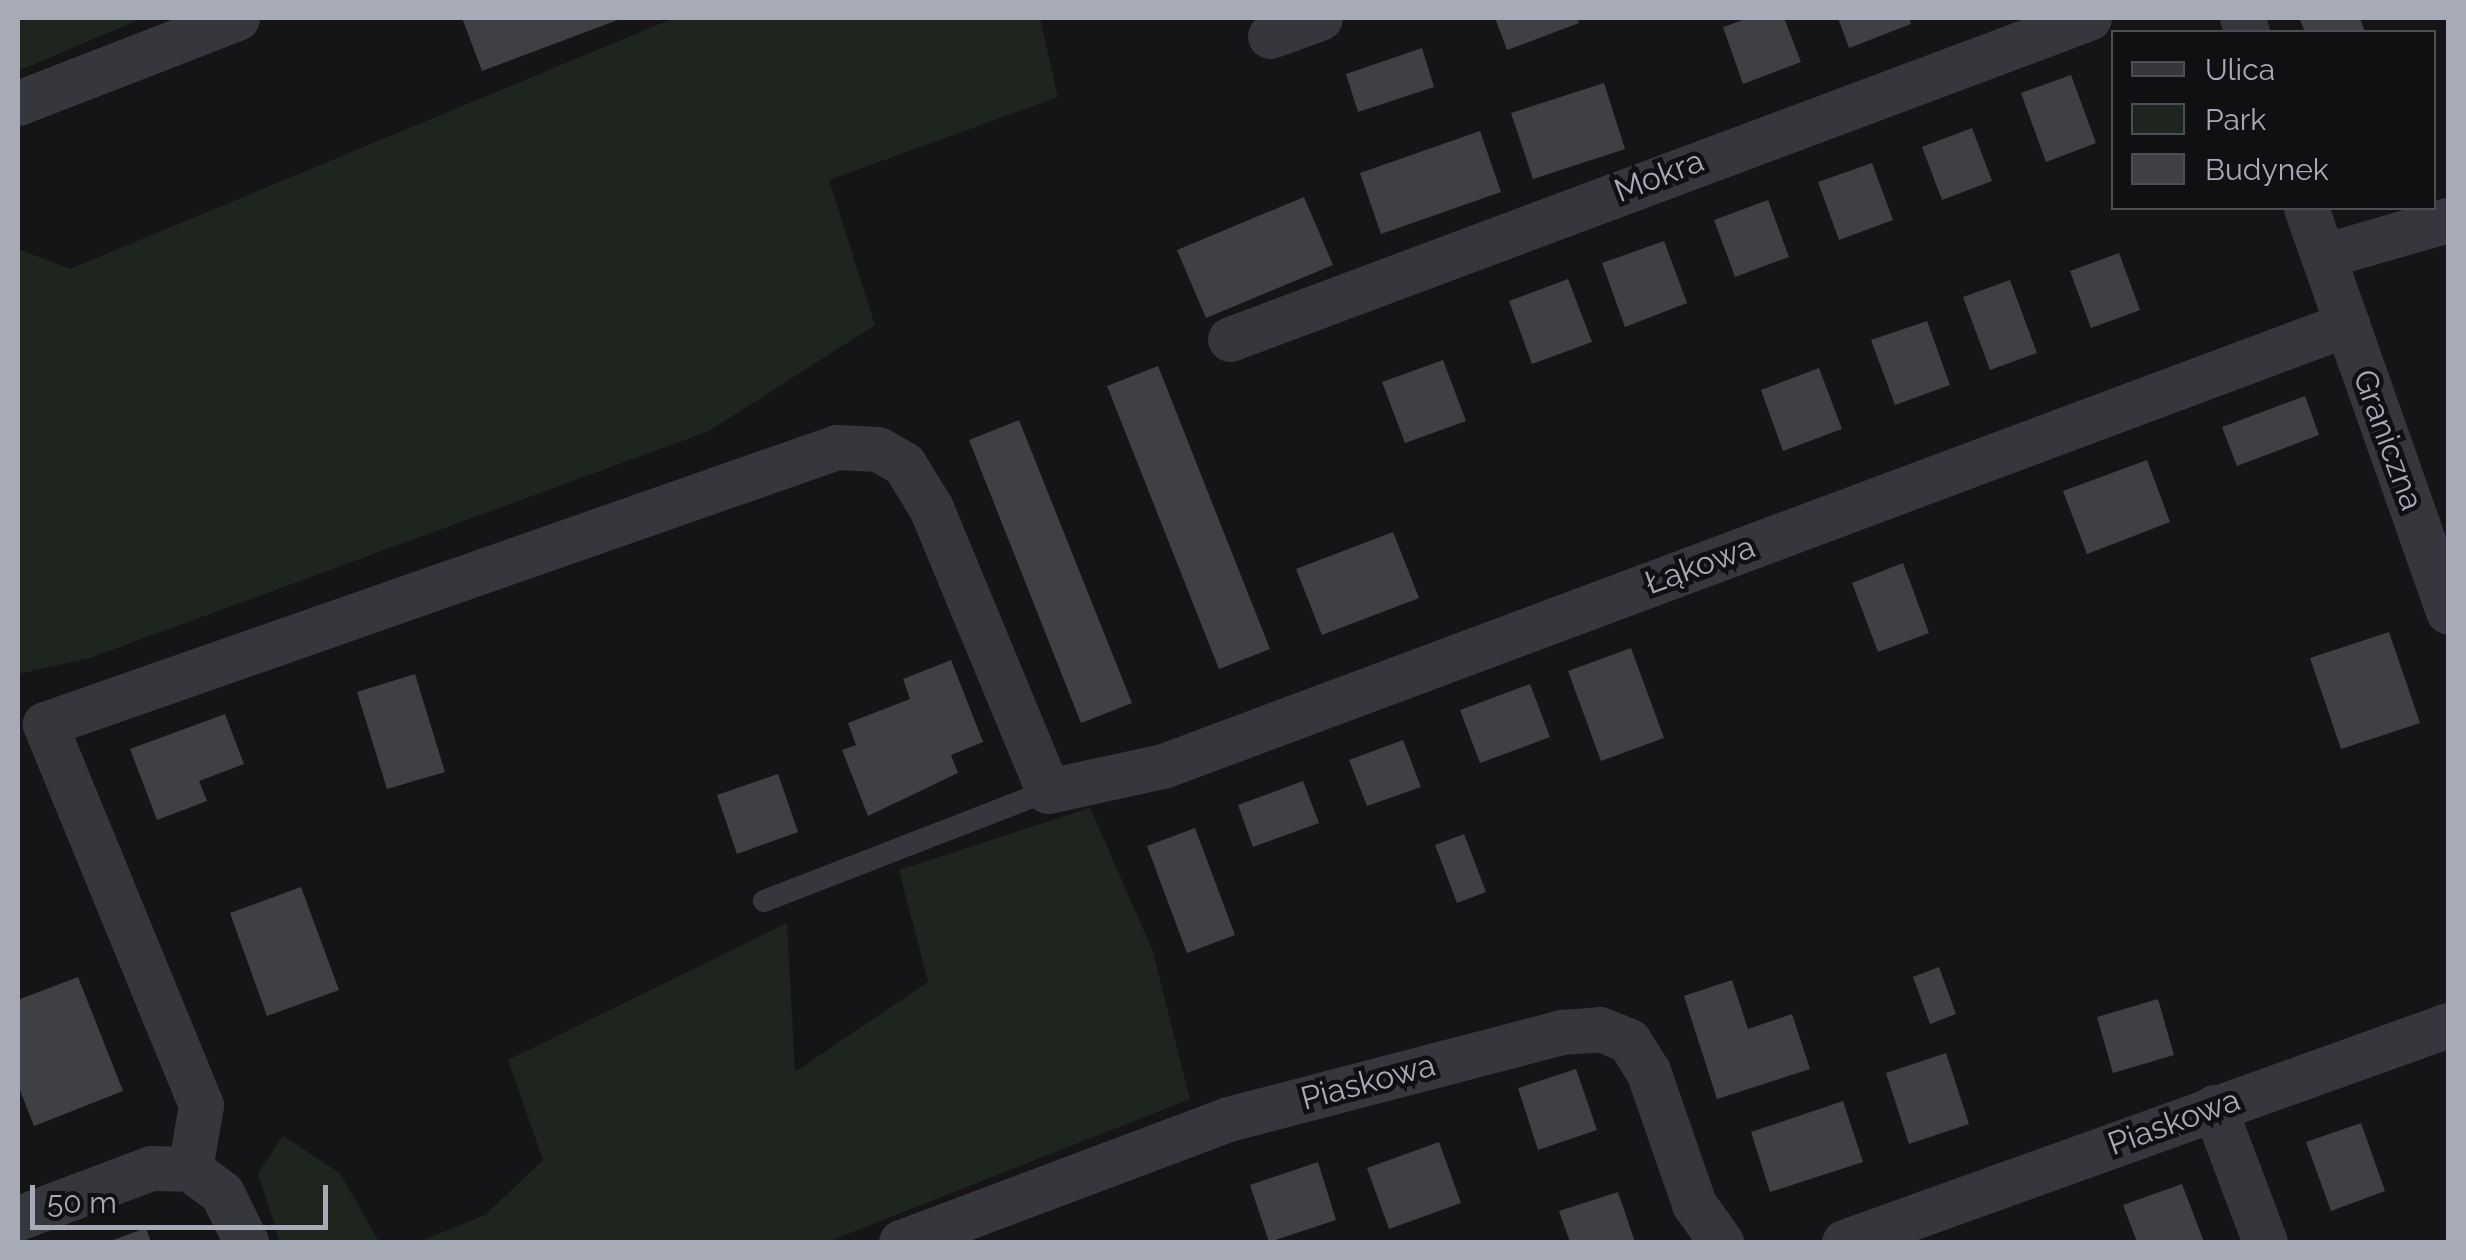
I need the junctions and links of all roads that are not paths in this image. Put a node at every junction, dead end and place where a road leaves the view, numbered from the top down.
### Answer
1 (237, 18) edge
2 (1320, 18) edge
3 (2089, 18) edge
4 (1270, 36) dead end
5 (18, 103) edge
6 (2307, 210) edge
7 (2448, 220) edge
8 (2323, 256) junction
9 (2346, 324) junction
10 (1230, 339) dead end
11 (2448, 612) edge
12 (1048, 790) junction
13 (764, 901) dead end
14 (2448, 1026) edge
15 (2214, 1107) junction
16 (190, 1169) junction
17 (18, 1218) edge
18 (1867, 1239) edge
19 (246, 1242) edge
20 (901, 1242) edge
21 (1721, 1242) edge
22 (2265, 1242) edge

1 - 5 street
2 - 4 street
3 - 10 street, Mokra
6 - 8 street, Graniczna
7 - 8 street
8 - 9 street, Graniczna
9 - 11 street, Graniczna
9 - 12 street, Łąkowa
12 - 13 lane
12 - 16 street
14 - 15 street, Piaskowa
15 - 18 street, Piaskowa
15 - 22 street
16 - 17 street
16 - 19 street
20 - 21 street, Piaskowa

